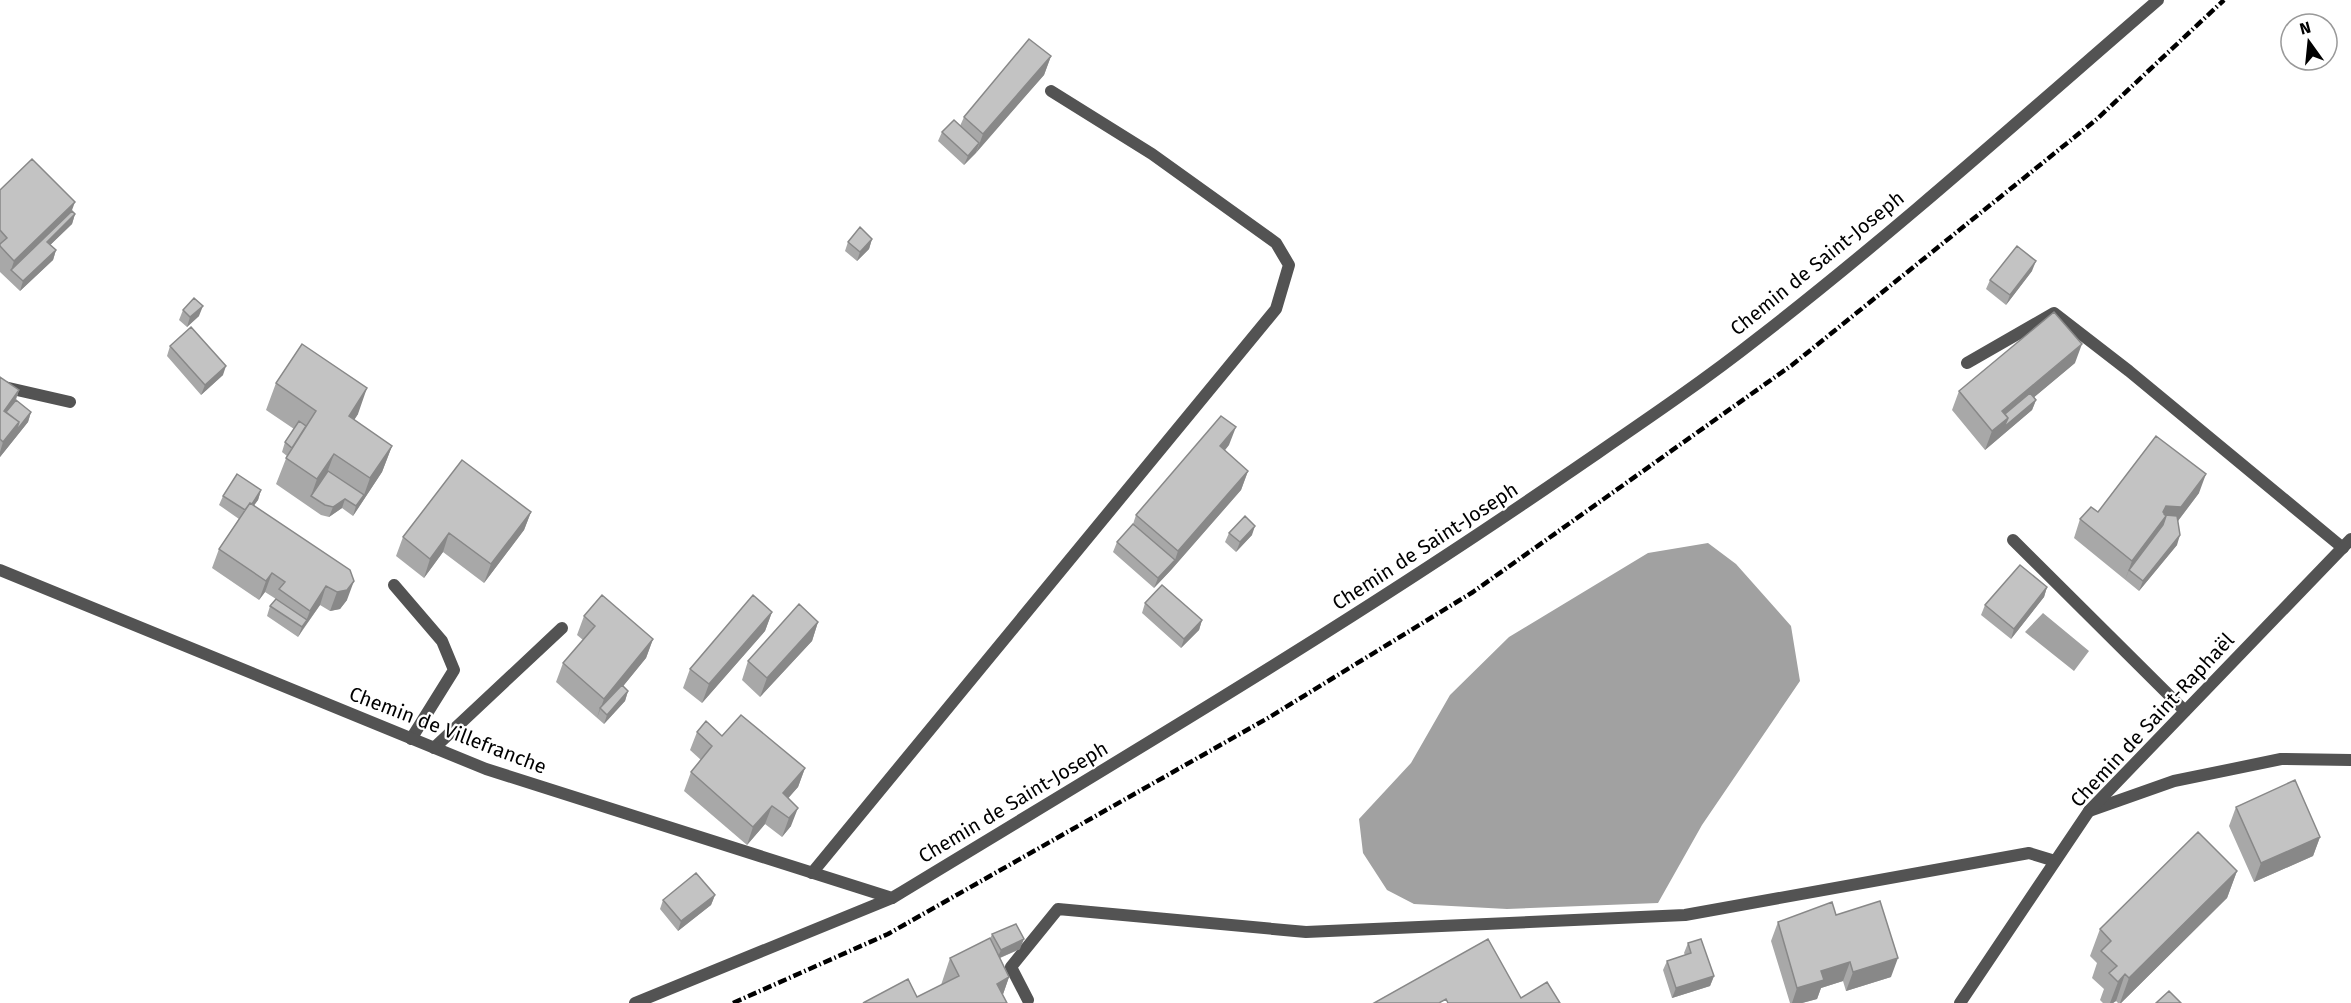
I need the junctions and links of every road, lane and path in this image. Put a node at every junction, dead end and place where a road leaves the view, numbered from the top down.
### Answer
1 (2158, 0) edge
2 (1051, 92) dead end
3 (1967, 363) dead end
4 (0, 386) edge
5 (70, 402) dead end
6 (2013, 540) dead end
7 (2347, 543) edge
8 (0, 570) edge
9 (394, 585) dead end
10 (562, 628) dead end
11 (2185, 711) junction
12 (411, 739) junction
13 (434, 748) junction
14 (2351, 760) edge
15 (2090, 811) junction
16 (2055, 861) junction
17 (812, 873) junction
18 (892, 898) junction
19 (1028, 1000) dead end
20 (635, 1003) edge
21 (1960, 1003) edge

1 - 18 street, Chemin de Saint-Joseph
2 - 17 street
3 - 7 street
4 - 5 street
6 - 11 street
7 - 11 street, Chemin de Saint-Raphaël
8 - 12 street, Chemin de Villefranche
9 - 12 street
10 - 13 street
11 - 15 street, Chemin de Saint-Raphaël
12 - 13 street, Chemin de Villefranche
13 - 17 street, Chemin de Villefranche
14 - 15 street
15 - 16 street, Chemin de Saint-Raphaël
16 - 19 street
16 - 21 street, Chemin de Saint-Raphaël
17 - 18 street, Chemin de Villefranche
18 - 20 street, Chemin de Saint-Joseph

